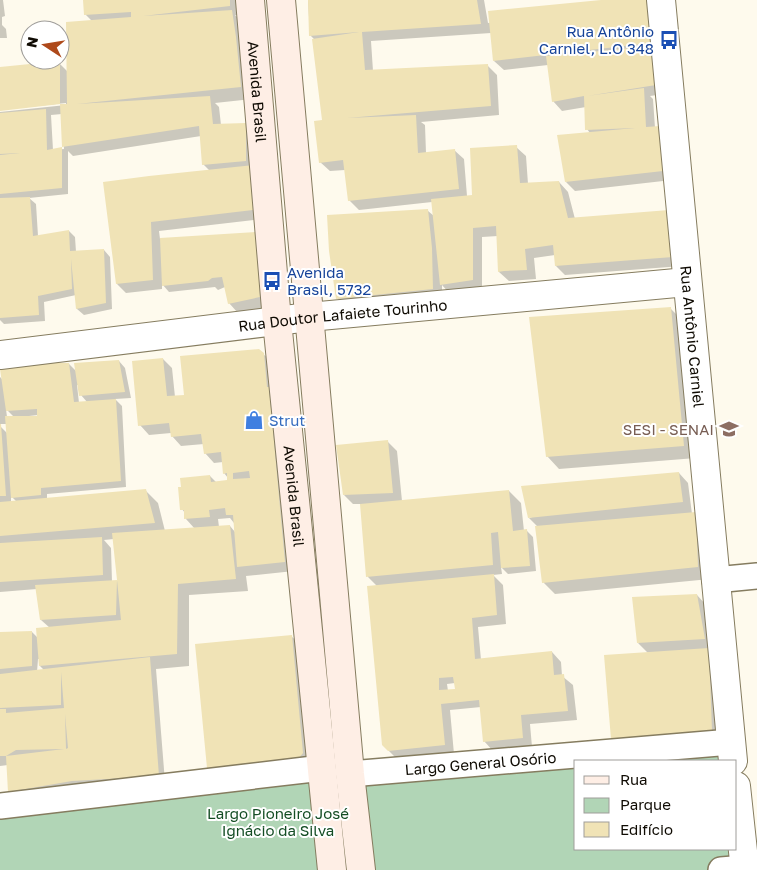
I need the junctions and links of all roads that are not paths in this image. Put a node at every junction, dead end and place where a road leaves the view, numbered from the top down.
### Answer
1 (250, 0) edge
2 (281, 0) edge
3 (661, 0) edge
4 (687, 282) junction
5 (309, 317) junction
6 (277, 321) junction
7 (0, 355) edge
8 (757, 576) edge
9 (715, 580) junction
10 (732, 751) edge
11 (583, 760) edge
12 (574, 761) edge
13 (322, 768) junction
14 (350, 774) junction
15 (737, 800) edge
16 (0, 806) edge
17 (742, 869) edge
18 (332, 870) edge
19 (361, 870) edge

1 - 6 main road, Avenida Brasil
2 - 5 main road, Avenida Brasil
3 - 4 street, Rua Antônio Carniel
4 - 5 street, Rua Doutor Lafaiete Tourinho
4 - 9 street, Rua Antônio Carniel
5 - 6 street, Rua Doutor Lafaiete Tourinho
5 - 14 main road, Avenida Brasil
6 - 7 street, Rua Doutor Lafaiete Tourinho
6 - 13 main road, Avenida Brasil
8 - 9 street
9 - 10 street, Rua Antônio Carniel
10 - 11 street, Largo General Osório
12 - 14 street, Largo General Osório
13 - 16 street
13 - 18 main road, Avenida Brasil
14 - 19 main road, Avenida Brasil
15 - 17 street

